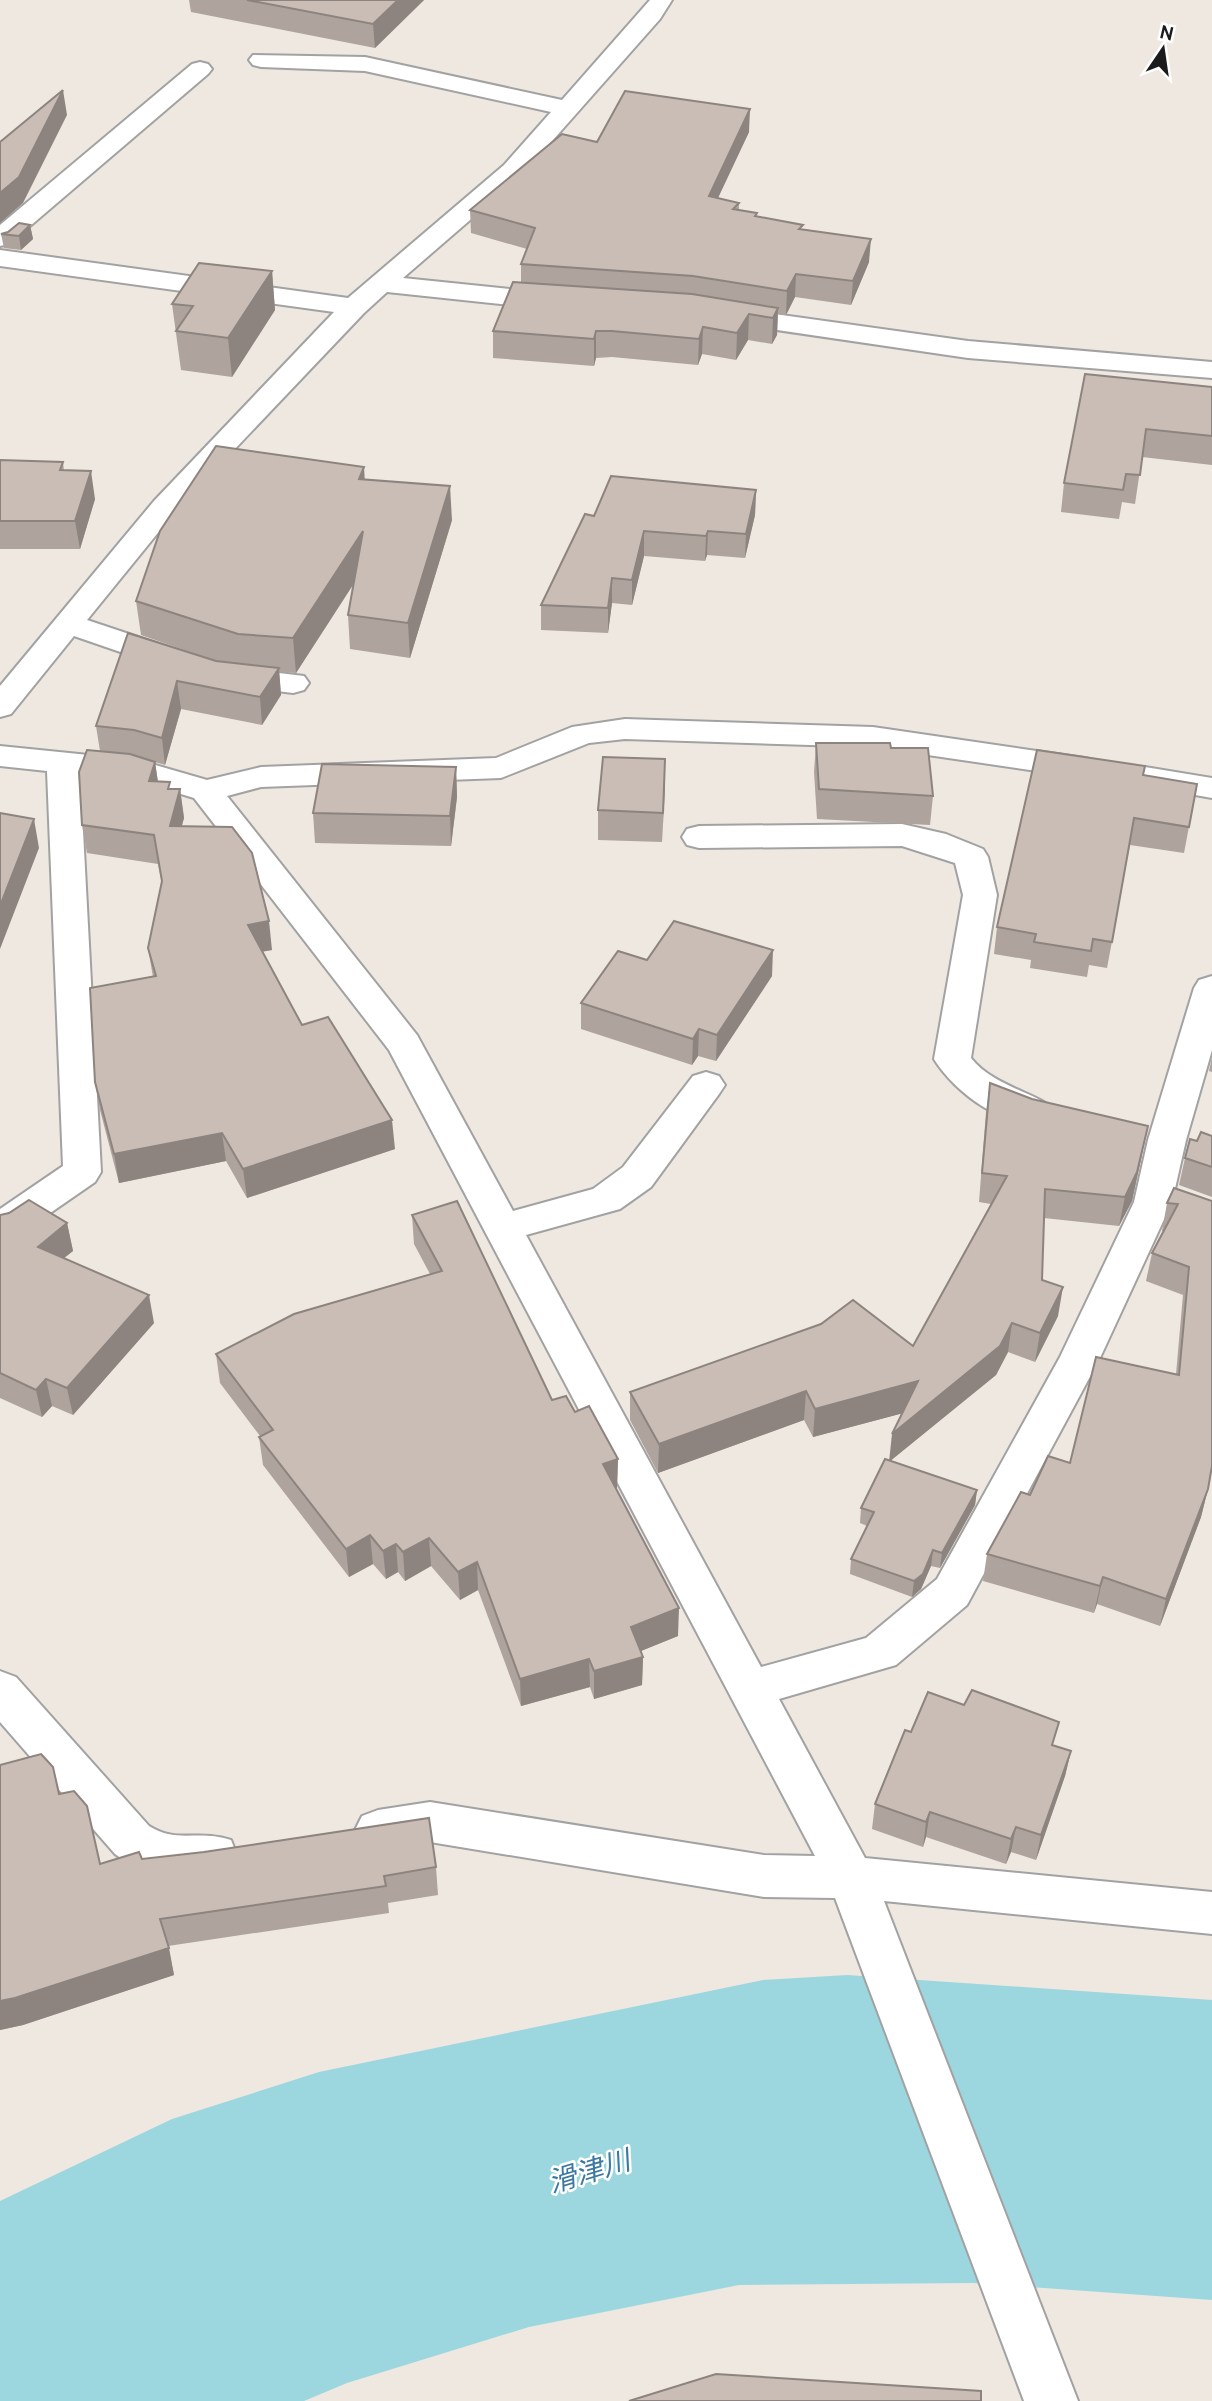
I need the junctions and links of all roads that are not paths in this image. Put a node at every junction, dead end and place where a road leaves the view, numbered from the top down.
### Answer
1 (661, 0) edge
2 (261, 60) dead end
3 (200, 69) dead end
4 (566, 108) junction
5 (0, 238) edge
6 (0, 258) edge
7 (382, 284) junction
8 (588, 304) edge
9 (354, 307) junction
10 (705, 312) edge
11 (1212, 370) edge
12 (68, 624) junction
13 (293, 683) dead end
14 (0, 707) edge
15 (0, 756) edge
16 (64, 763) junction
17 (1212, 788) edge
18 (206, 791) junction
19 (699, 837) dead end
20 (1212, 988) edge
21 (706, 1085) dead end
22 (1068, 1121) edge
23 (0, 1228) edge
24 (502, 1228) junction
25 (749, 1689) junction
26 (0, 1690) edge
27 (333, 1837) edge
28 (251, 1850) edge
29 (856, 1890) junction
30 (1212, 1913) edge
31 (1052, 2390) edge

1 - 4 street
2 - 4 street
3 - 5 street
4 - 7 street
6 - 9 street
7 - 8 street
7 - 9 street
9 - 12 street
10 - 11 street
12 - 13 street
12 - 14 street
15 - 16 street
16 - 18 street
16 - 23 street
17 - 18 street
18 - 24 street
19 - 22 street
20 - 25 street
21 - 24 street
24 - 25 street
25 - 29 street
26 - 28 street
27 - 29 street
29 - 30 street
29 - 31 street

